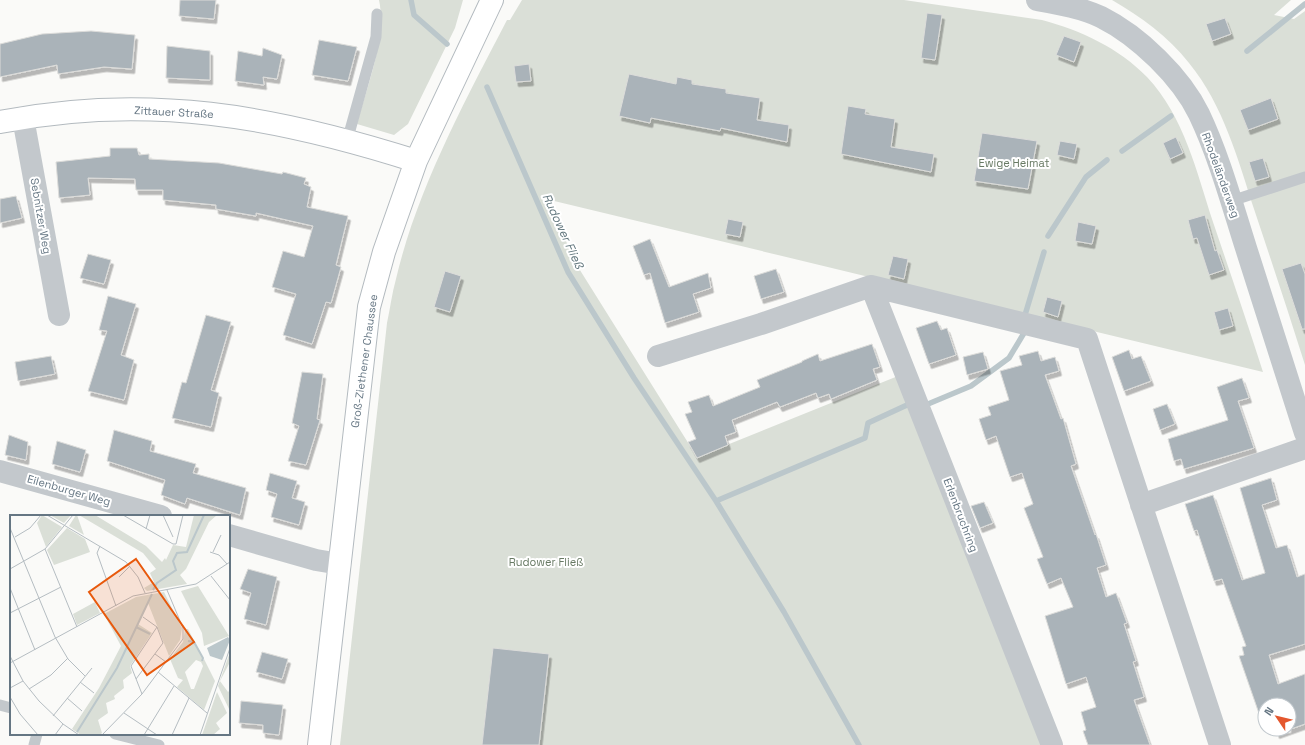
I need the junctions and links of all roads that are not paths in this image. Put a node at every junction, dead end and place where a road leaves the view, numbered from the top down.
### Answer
1 (492, 0) edge
2 (1037, 0) edge
3 (377, 14) dead end
4 (23, 118) junction
5 (0, 122) edge
6 (347, 141) junction
7 (416, 161) junction
8 (1305, 177) edge
9 (1231, 201) junction
10 (871, 286) junction
11 (59, 315) dead end
12 (658, 356) dead end
13 (1305, 433) edge
14 (1305, 448) edge
15 (0, 471) edge
16 (1141, 506) junction
17 (157, 515) edge
18 (230, 535) edge
19 (340, 564) junction
20 (0, 705) edge
21 (10, 708) edge
22 (37, 735) edge
23 (120, 735) edge
24 (34, 745) edge
25 (159, 745) edge
26 (319, 745) edge
27 (1052, 745) edge
28 (1220, 745) edge

1 - 7 street, Groß-Ziethener Chaussee
2 - 9 street, Rhodeländerweg
3 - 6 lane
4 - 5 street, Zittauer Straße
4 - 6 street, Zittauer Straße
4 - 11 street, Sebnitzer Weg
6 - 7 street, Zittauer Straße
7 - 19 street, Groß-Ziethener Chaussee
8 - 9 lane
9 - 13 street, Rhodeländerweg
10 - 12 street
10 - 16 street
10 - 27 street, Erlenbruchring
14 - 16 street
15 - 17 street, Eilenburger Weg
16 - 28 street
18 - 19 street
19 - 26 street, Groß-Ziethener Chaussee
20 - 21 lane
22 - 24 lane
23 - 25 lane

